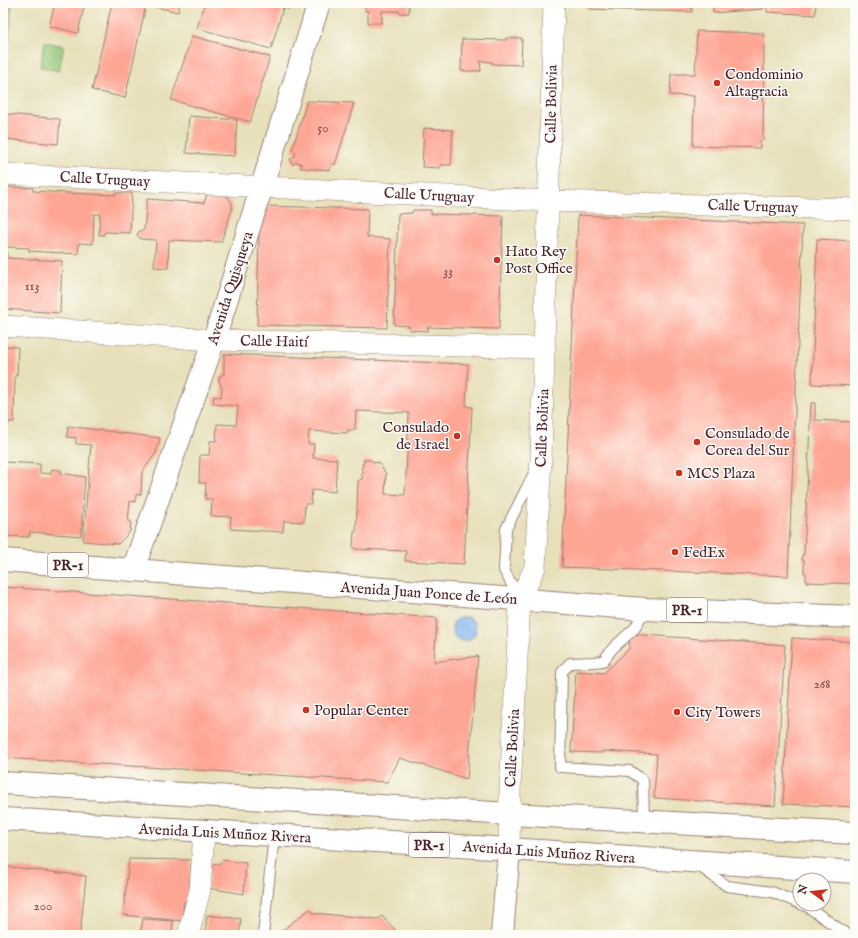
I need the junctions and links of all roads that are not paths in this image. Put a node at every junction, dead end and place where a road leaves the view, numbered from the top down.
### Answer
1 (319, 3) edge
2 (554, 3) edge
3 (3, 174) edge
4 (261, 187) junction
5 (549, 201) junction
6 (855, 209) edge
7 (3, 326) edge
8 (214, 340) junction
9 (545, 348) junction
10 (541, 458) junction
11 (3, 560) edge
12 (133, 570) junction
13 (520, 600) junction
14 (645, 609) junction
15 (855, 617) edge
16 (3, 783) edge
17 (510, 814) junction
18 (3, 819) edge
19 (644, 821) junction
20 (204, 832) junction
21 (855, 833) edge
22 (274, 836) junction
23 (509, 849) junction
24 (692, 861) junction
25 (855, 872) edge
26 (188, 935) edge
27 (263, 935) edge
28 (502, 935) edge
29 (848, 935) edge

1 - 4 main road, Avenida Quisqueya
2 - 5 street, Calle Bolivia
3 - 4 street, Calle Uruguay
4 - 5 street, Calle Uruguay
4 - 8 main road, Avenida Quisqueya
5 - 6 street, Calle Uruguay
5 - 9 street, Calle Bolivia
7 - 8 street, Calle Haití
8 - 9 street, Calle Haití
8 - 12 main road, Avenida Quisqueya
9 - 10 street, Calle Bolivia
10 - 13 street, Calle Bolivia
10 - 13 lane
11 - 12 main road, Avenida Juan Ponce de León / PR-1
12 - 13 main road, Avenida Juan Ponce de León / PR-1
13 - 14 main road, Avenida Juan Ponce de León / PR-1
13 - 17 street, Calle Bolivia
14 - 15 main road, Avenida Juan Ponce de León / PR-1
14 - 19 lane
16 - 17 main road
17 - 19 main road
17 - 23 street, Calle Bolivia
18 - 20 main road, Avenida Luis Muñoz Rivera / PR-1
19 - 21 main road
20 - 22 main road, Avenida Luis Muñoz Rivera / PR-1
20 - 26 street
22 - 23 main road, Avenida Luis Muñoz Rivera / PR-1
22 - 27 lane
23 - 24 main road, Avenida Luis Muñoz Rivera / PR-1
23 - 28 main road
24 - 25 main road, Avenida Luis Muñoz Rivera / PR-1
24 - 29 lane

